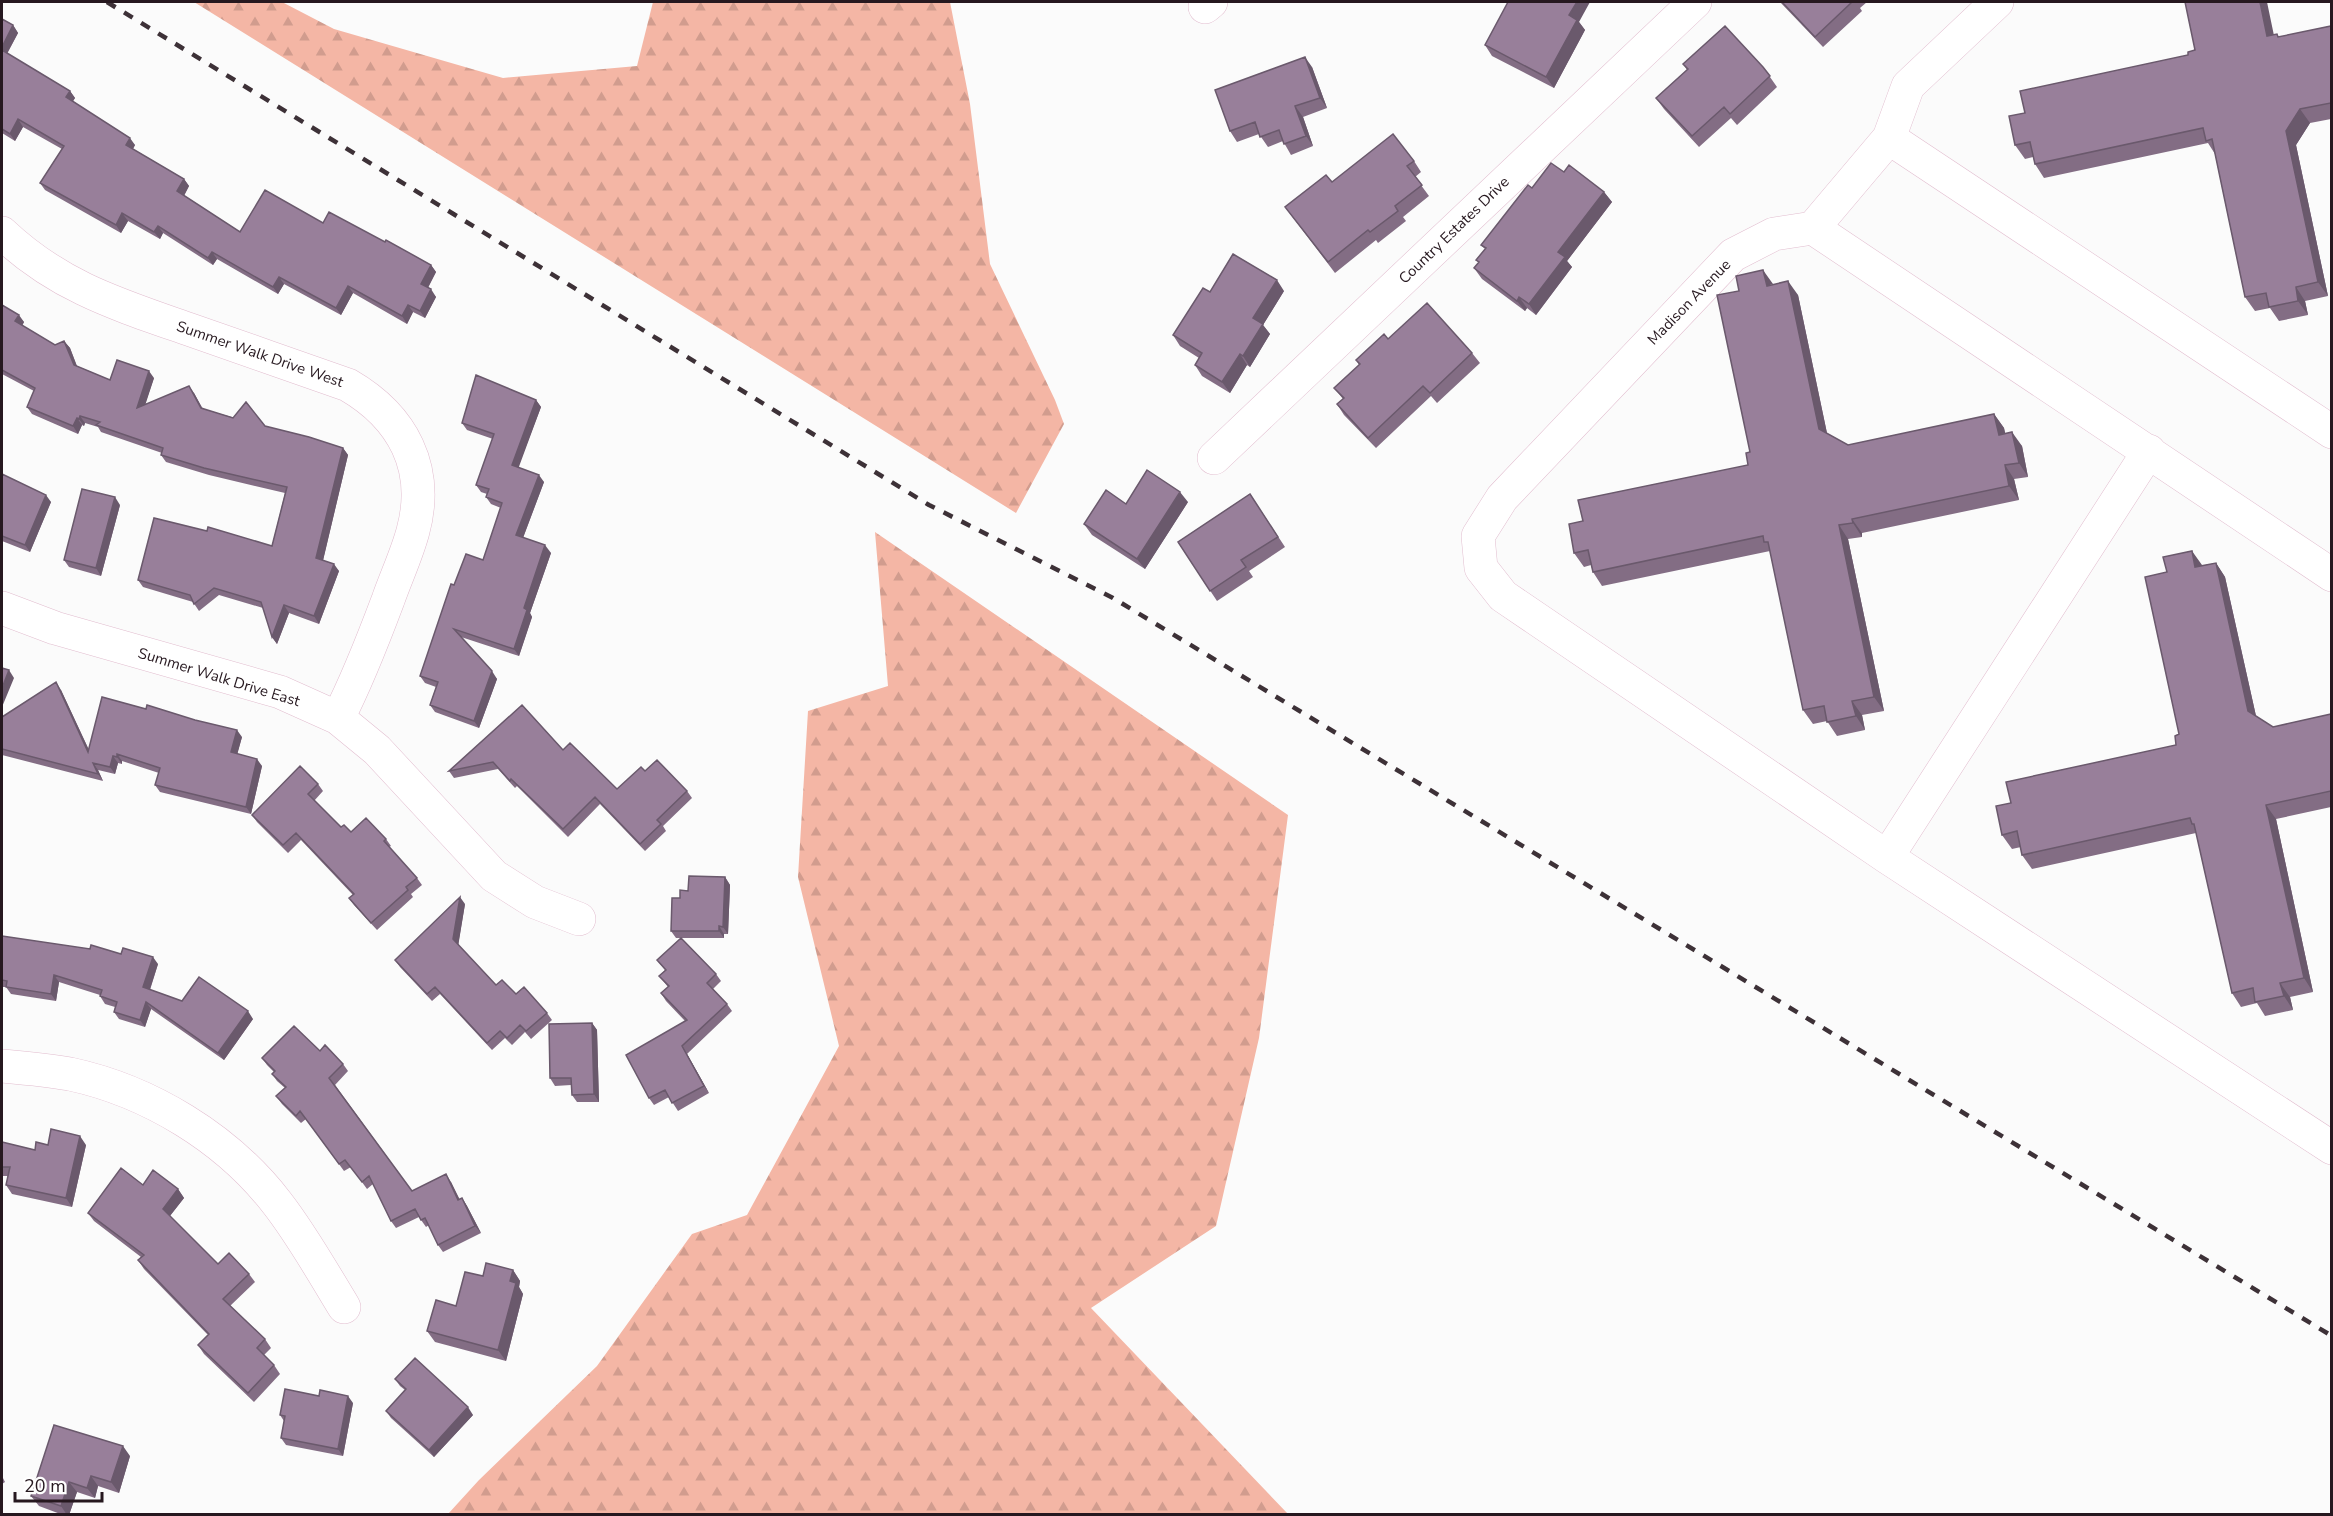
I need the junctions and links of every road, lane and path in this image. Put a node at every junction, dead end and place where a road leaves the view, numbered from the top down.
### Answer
1 (1695, 2) edge
2 (1997, 2) edge
3 (1889, 138) junction
4 (1813, 228) junction
5 (2, 233) edge
6 (2331, 432) edge
7 (2148, 451) junction
8 (1214, 458) dead end
9 (2331, 575) edge
10 (2, 608) edge
11 (338, 717) junction
12 (1887, 857) junction
13 (579, 919) dead end
14 (2, 1066) edge
15 (2331, 1148) edge
16 (344, 1307) dead end

1 - 8 street, Country Estates Drive
2 - 3 street
3 - 4 street
3 - 6 street
4 - 7 street
4 - 12 street, Madison Avenue
5 - 11 street, Summer Walk Drive West
7 - 9 street
7 - 12 street
10 - 11 street, Summer Walk Drive East
11 - 13 street, Summer Walk Drive East
12 - 15 street
14 - 16 street

